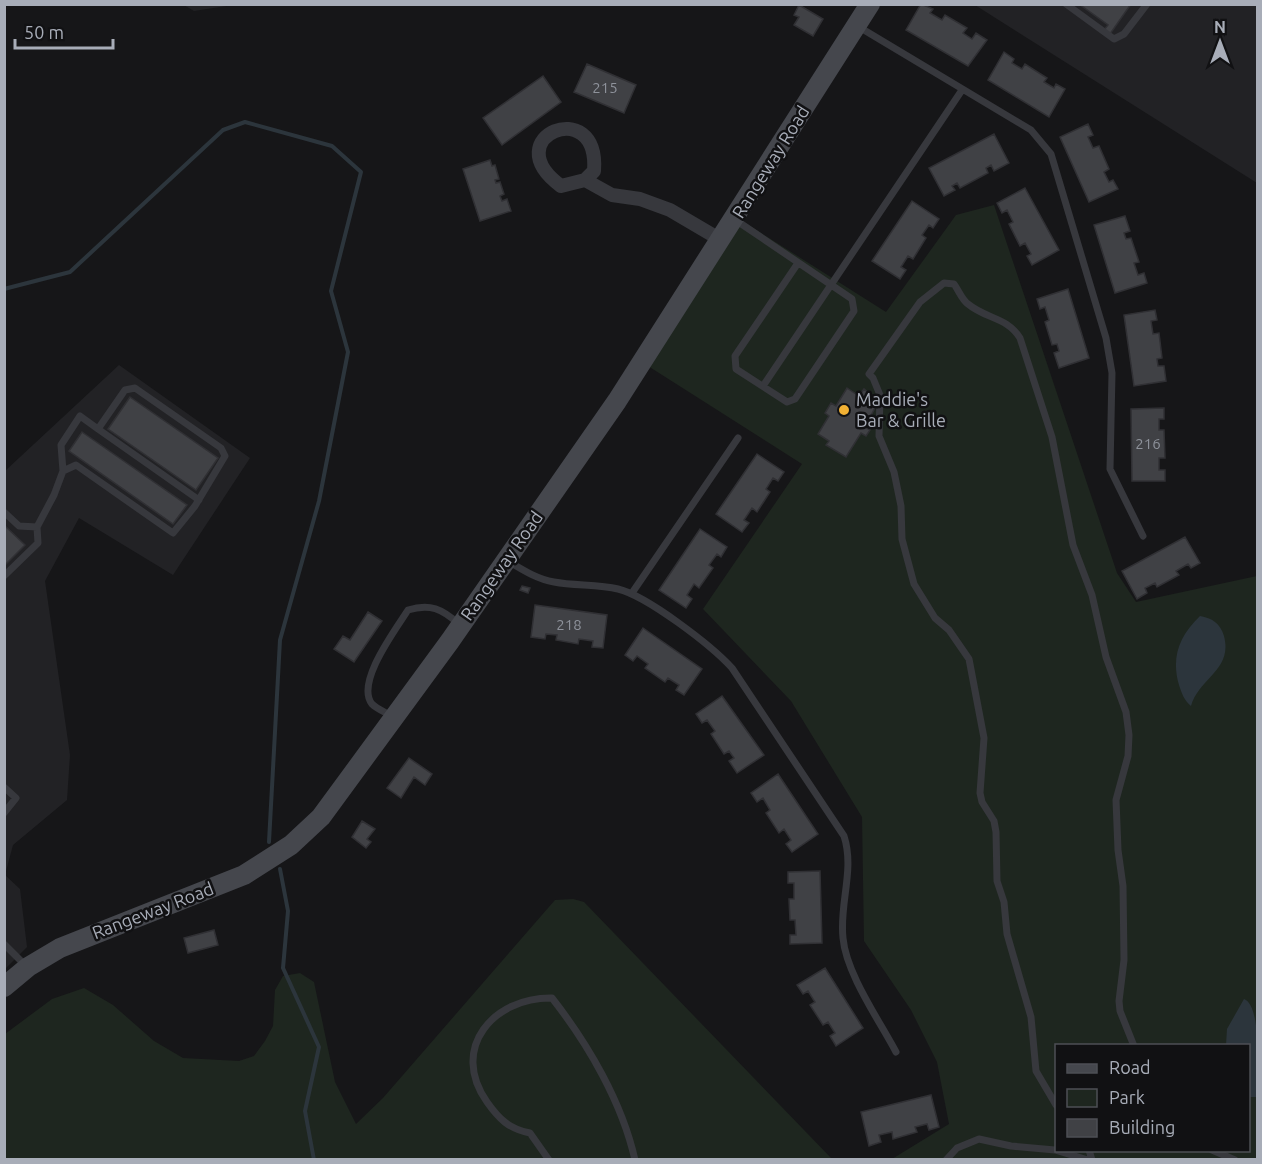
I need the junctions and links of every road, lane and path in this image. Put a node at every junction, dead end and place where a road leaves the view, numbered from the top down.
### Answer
1 (870, 4) edge
2 (1066, 4) edge
3 (1147, 4) edge
4 (856, 26) junction
5 (962, 90) junction
6 (585, 180) junction
7 (734, 219) junction
8 (721, 240) junction
9 (798, 263) junction
10 (830, 284) junction
11 (763, 387) junction
12 (98, 429) junction
13 (738, 438) dead end
14 (63, 471) junction
15 (199, 500) junction
16 (4, 512) edge
17 (37, 527) junction
18 (1143, 536) dead end
19 (506, 560) junction
20 (4, 576) edge
21 (632, 593) junction
22 (461, 625) junction
23 (395, 718) junction
24 (4, 787) edge
25 (4, 813) edge
26 (4, 944) edge
27 (28, 967) junction
28 (4, 987) edge
29 (1133, 1044) edge
30 (896, 1052) dead end
31 (1055, 1103) edge
32 (1055, 1150) edge
33 (1062, 1152) edge
34 (1217, 1152) edge
35 (549, 1160) edge
36 (635, 1160) edge
37 (946, 1160) edge
38 (1090, 1160) edge
39 (1235, 1160) edge

1 - 4 street, Rangeway Road
2 - 3 lane
4 - 5 lane
4 - 7 street, Rangeway Road
5 - 10 lane
5 - 18 lane
6 - 6 street
6 - 8 street
7 - 8 street, Rangeway Road
7 - 9 lane
8 - 19 street, Rangeway Road
9 - 10 lane
9 - 11 lane
10 - 11 lane
10 - 11 lane
12 - 14 lane
12 - 15 lane
12 - 15 lane
13 - 21 lane
14 - 15 lane
14 - 17 lane
16 - 17 lane
17 - 20 lane
19 - 21 lane
19 - 22 street, Rangeway Road
21 - 30 lane
22 - 23 street, Rangeway Road
22 - 23 lane
23 - 27 street, Rangeway Road
24 - 25 lane
26 - 27 lane
27 - 28 street, Rangeway Road
29 - 31 lane
32 - 37 lane
33 - 38 lane
34 - 39 lane
35 - 36 lane

